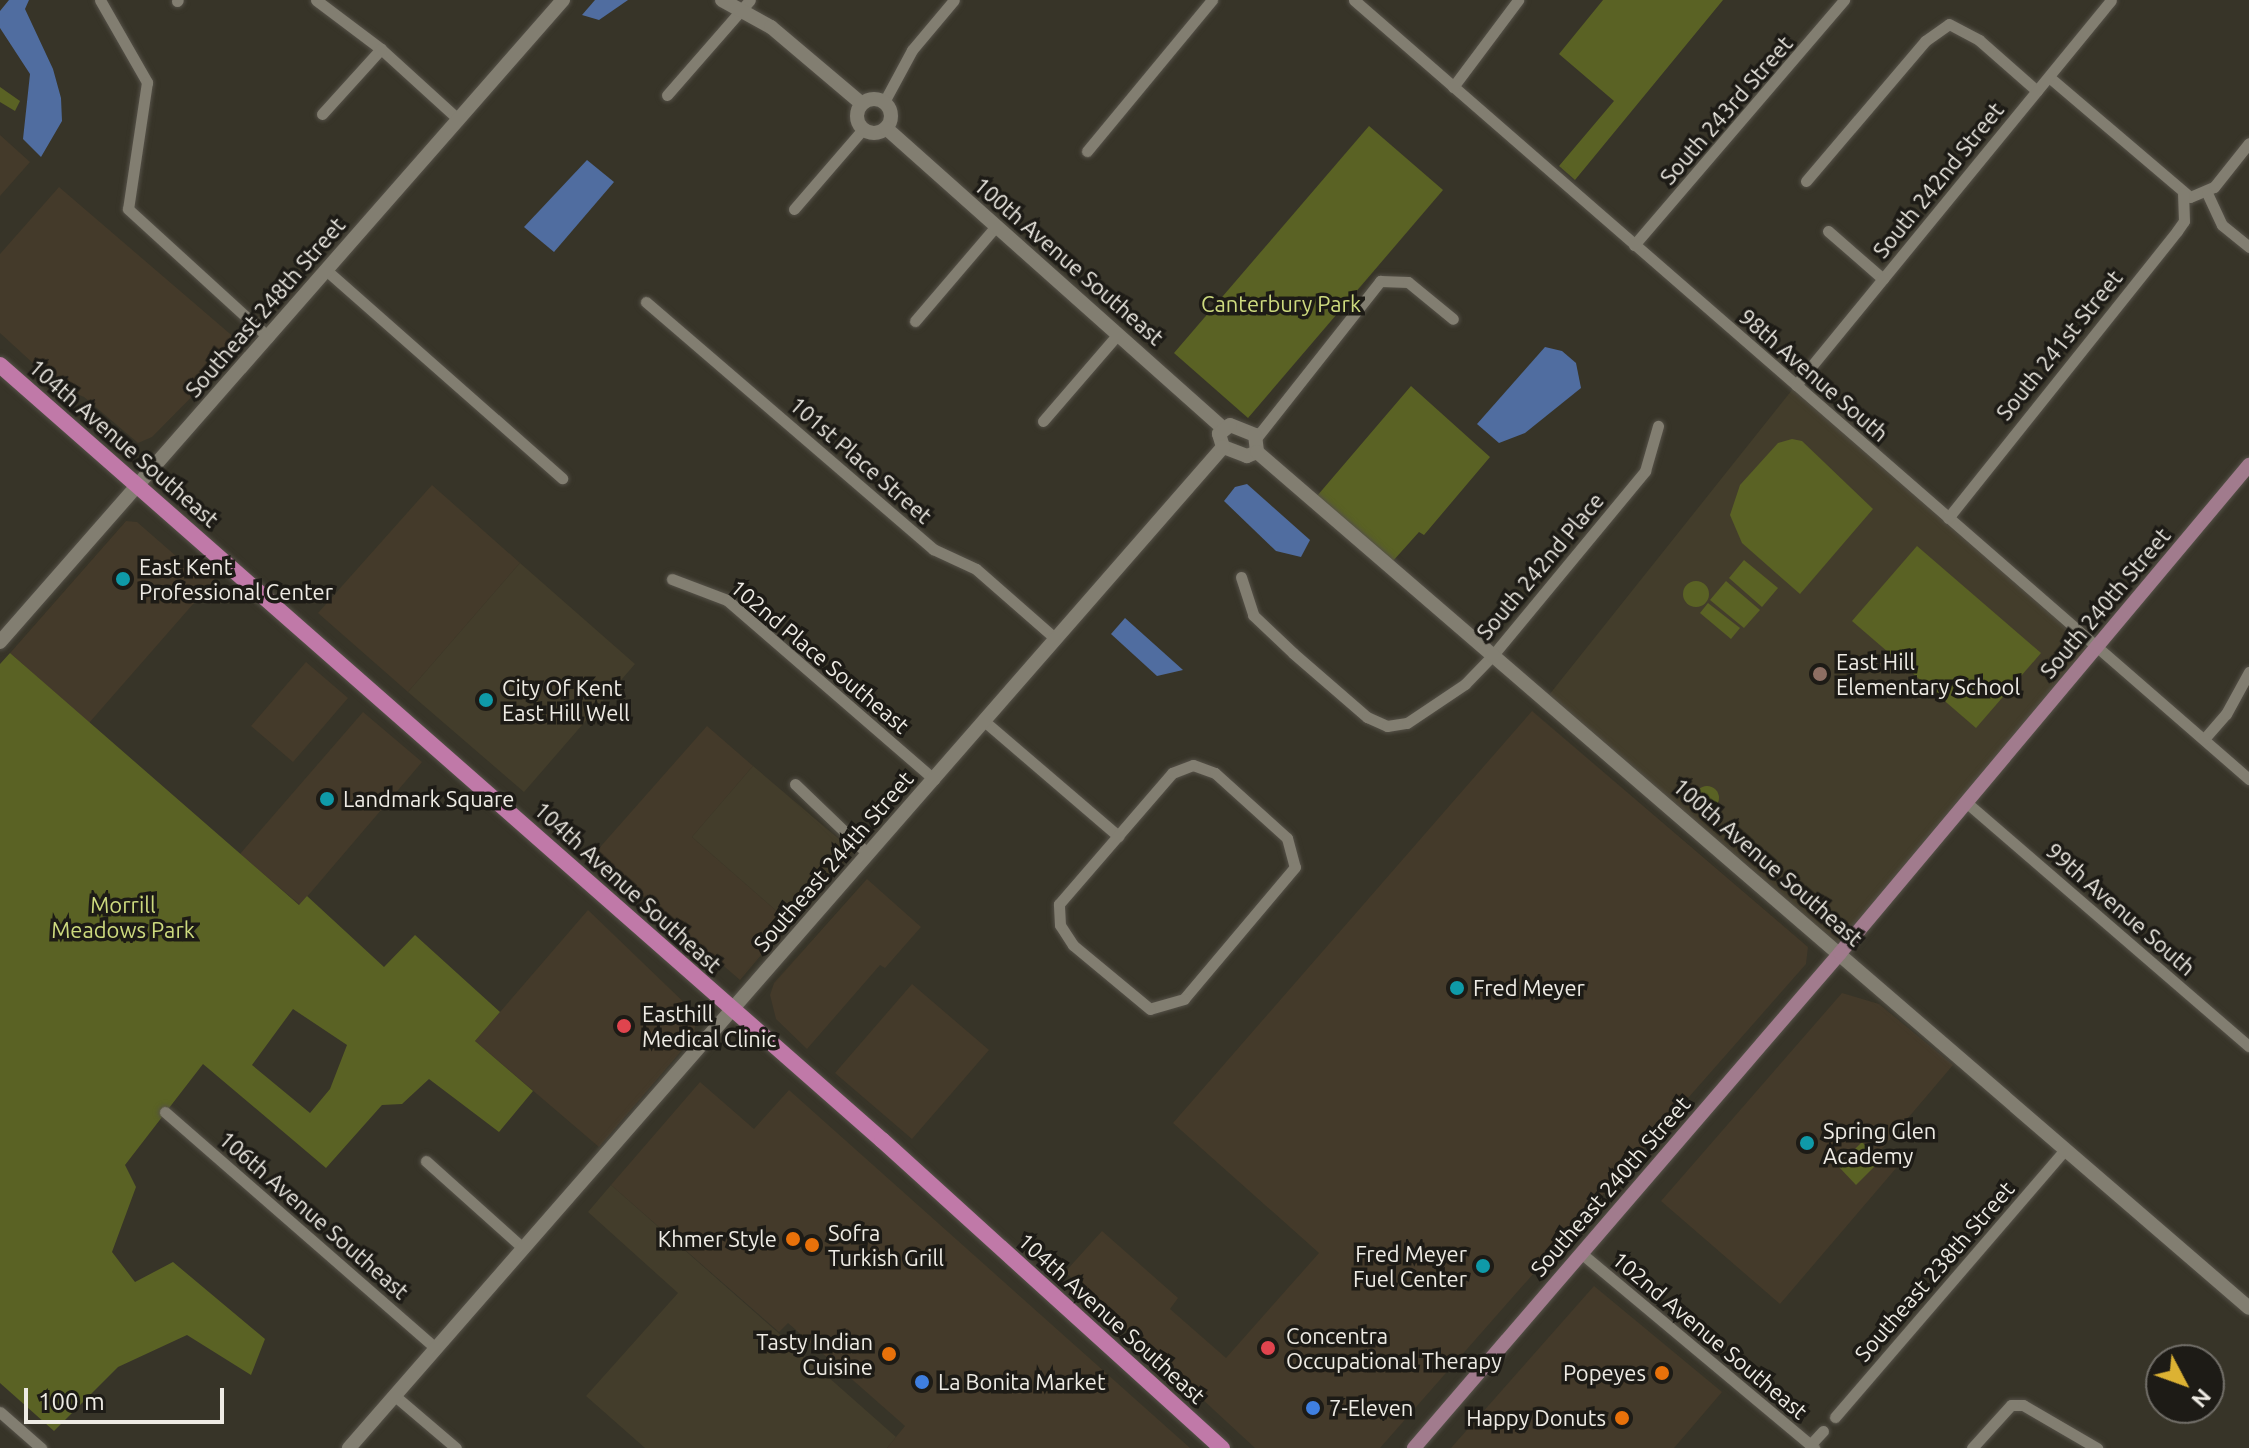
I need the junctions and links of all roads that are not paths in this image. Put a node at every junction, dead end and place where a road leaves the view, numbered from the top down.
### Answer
1 (100, 0) edge
2 (316, 0) edge
3 (722, 0) edge
4 (954, 0) edge
5 (1212, 0) edge
6 (1354, 0) edge
7 (1518, 0) edge
8 (1844, 0) edge
9 (2111, 0) edge
10 (559, 1) edge
11 (745, 6) edge
12 (381, 49) junction
13 (2049, 77) junction
14 (1453, 87) junction
15 (2037, 91) junction
16 (667, 95) dead end
17 (884, 102) junction
18 (862, 104) junction
19 (322, 114) dead end
20 (458, 119) junction
21 (886, 128) junction
22 (863, 129) junction
23 (2249, 143) edge
24 (1087, 151) dead end
25 (1806, 181) dead end
26 (2183, 193) junction
27 (2202, 195) junction
28 (794, 209) dead end
29 (996, 226) junction
30 (1828, 231) dead end
31 (1634, 245) junction
32 (2249, 247) edge
33 (326, 270) junction
34 (1883, 279) junction
35 (646, 302) dead end
36 (1453, 319) dead end
37 (915, 321) dead end
38 (1118, 334) junction
39 (268, 337) junction
40 (0, 365) edge
41 (1796, 385) junction
42 (1043, 421) dead end
43 (1658, 426) dead end
44 (1223, 428) junction
45 (1257, 445) junction
46 (1223, 447) junction
47 (2249, 465) edge
48 (562, 478) dead end
49 (139, 484) junction
50 (1948, 518) junction
51 (1241, 577) dead end
52 (672, 579) dead end
53 (1056, 639) junction
54 (0, 642) edge
55 (2097, 648) junction
56 (1493, 655) junction
57 (2249, 672) edge
58 (984, 721) junction
59 (2204, 739) junction
60 (934, 779) junction
61 (2249, 779) edge
62 (795, 784) dead end
63 (1967, 803) junction
64 (1118, 836) junction
65 (868, 854) junction
66 (1840, 953) junction
67 (732, 1009) junction
68 (2249, 1046) edge
69 (165, 1112) dead end
70 (2064, 1151) junction
71 (426, 1161) dead end
72 (523, 1248) junction
73 (1581, 1253) junction
74 (2249, 1308) edge
75 (436, 1348) junction
76 (395, 1396) junction
77 (0, 1412) edge
78 (1835, 1417) dead end
79 (1823, 1431) dead end
80 (1812, 1446) edge
81 (41, 1448) edge
82 (349, 1448) edge
83 (456, 1448) edge
84 (1222, 1448) edge
85 (1414, 1448) edge
86 (1972, 1448) edge
87 (2097, 1448) edge

1 - 39 street
2 - 12 street
3 - 11 street
4 - 17 street
5 - 24 street
6 - 14 street, 98th Avenue South
7 - 14 street
8 - 31 street, South 243rd Street
9 - 13 street, South 242nd Street
10 - 20 street, Southeast 248th Street
11 - 16 street
11 - 18 street
12 - 19 street
12 - 20 street
13 - 15 street, South 242nd Street
13 - 26 street
14 - 31 street, 98th Avenue South
15 - 25 street
15 - 34 street, South 242nd Street
17 - 18 street
17 - 21 street
18 - 22 street
20 - 33 street, Southeast 248th Street
21 - 22 street
21 - 29 street, 100th Avenue Southeast
22 - 28 street
23 - 27 street
26 - 27 street
26 - 50 street, South 241st Street
27 - 32 street
29 - 37 street
29 - 38 street, 100th Avenue Southeast
30 - 34 street
31 - 41 street, 98th Avenue South
33 - 39 street, Southeast 248th Street
33 - 48 street
34 - 41 street, South 242nd Street
35 - 53 street, 101st Place Street
36 - 45 street
38 - 42 street
38 - 44 street, 100th Avenue Southeast
39 - 49 street, Southeast 248th Street
40 - 49 main road, 104th Avenue Southeast
41 - 50 street, 98th Avenue South
43 - 56 street, South 242nd Place
44 - 45 street
44 - 46 street
45 - 46 street
45 - 56 street, 100th Avenue Southeast
46 - 53 street, Southeast 244th Street
47 - 55 main road, South 240th Street
49 - 54 street, Southeast 248th Street
49 - 67 main road, 104th Avenue Southeast
50 - 55 street, 98th Avenue South
51 - 56 street, South 242nd Place
52 - 60 street, 102nd Place Southeast
53 - 58 street, Southeast 244th Street
55 - 59 street, 98th Avenue South
55 - 63 main road, South 240th Street
56 - 66 street, 100th Avenue Southeast
57 - 59 street
58 - 60 street, Southeast 244th Street
58 - 64 street
59 - 61 street, 98th Avenue South
60 - 65 street, Southeast 244th Street
62 - 65 street
63 - 66 main road, South 240th Street
63 - 68 street, 99th Avenue South
64 - 64 street
65 - 67 street, Southeast 244th Street
66 - 70 street, 100th Avenue Southeast
66 - 73 main road, Southeast 240th Street
67 - 72 street, Southeast 244th Street
67 - 84 main road, 104th Avenue Southeast
69 - 75 street, 106th Avenue Southeast
70 - 74 street, 100th Avenue Southeast
70 - 78 street, Southeast 238th Street
71 - 72 street
72 - 75 street, Southeast 244th Street
73 - 80 street, 102nd Avenue Southeast
73 - 85 main road, Southeast 240th Street
75 - 76 street, Southeast 244th Street
76 - 82 street, Southeast 244th Street
76 - 83 street
77 - 81 street
79 - 80 street
86 - 87 street

